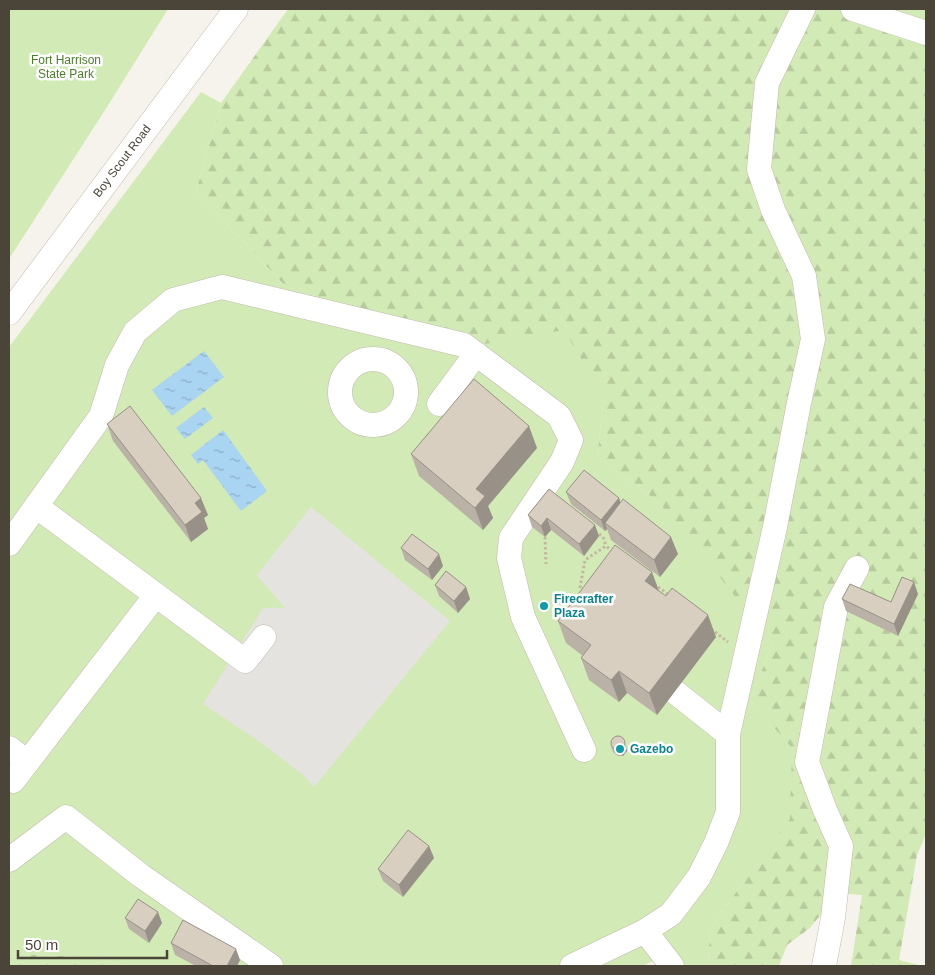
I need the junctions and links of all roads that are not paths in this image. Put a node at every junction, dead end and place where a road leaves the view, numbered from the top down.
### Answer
1 (236, 9) edge
2 (803, 9) edge
3 (853, 9) edge
4 (926, 33) edge
5 (9, 313) edge
6 (388, 327) junction
7 (476, 354) junction
8 (377, 358) dead end
9 (439, 404) dead end
10 (36, 506) junction
11 (9, 544) edge
12 (857, 568) dead end
13 (156, 595) junction
14 (264, 637) dead end
15 (675, 692) dead end
16 (728, 734) junction
17 (584, 750) dead end
18 (18, 755) edge
19 (11, 779) edge
20 (9, 860) edge
21 (645, 931) junction
22 (271, 966) edge
23 (572, 966) edge
24 (672, 966) edge
25 (824, 966) edge

1 - 5 street, Boy Scout Road
2 - 16 street
3 - 4 street
6 - 7 street
6 - 8 street
6 - 10 street
7 - 9 street
7 - 17 street
10 - 11 street
10 - 13 street
12 - 25 street
13 - 14 street
13 - 18 street
15 - 16 street
16 - 21 street
18 - 19 street
20 - 22 street
21 - 23 street
21 - 24 street

